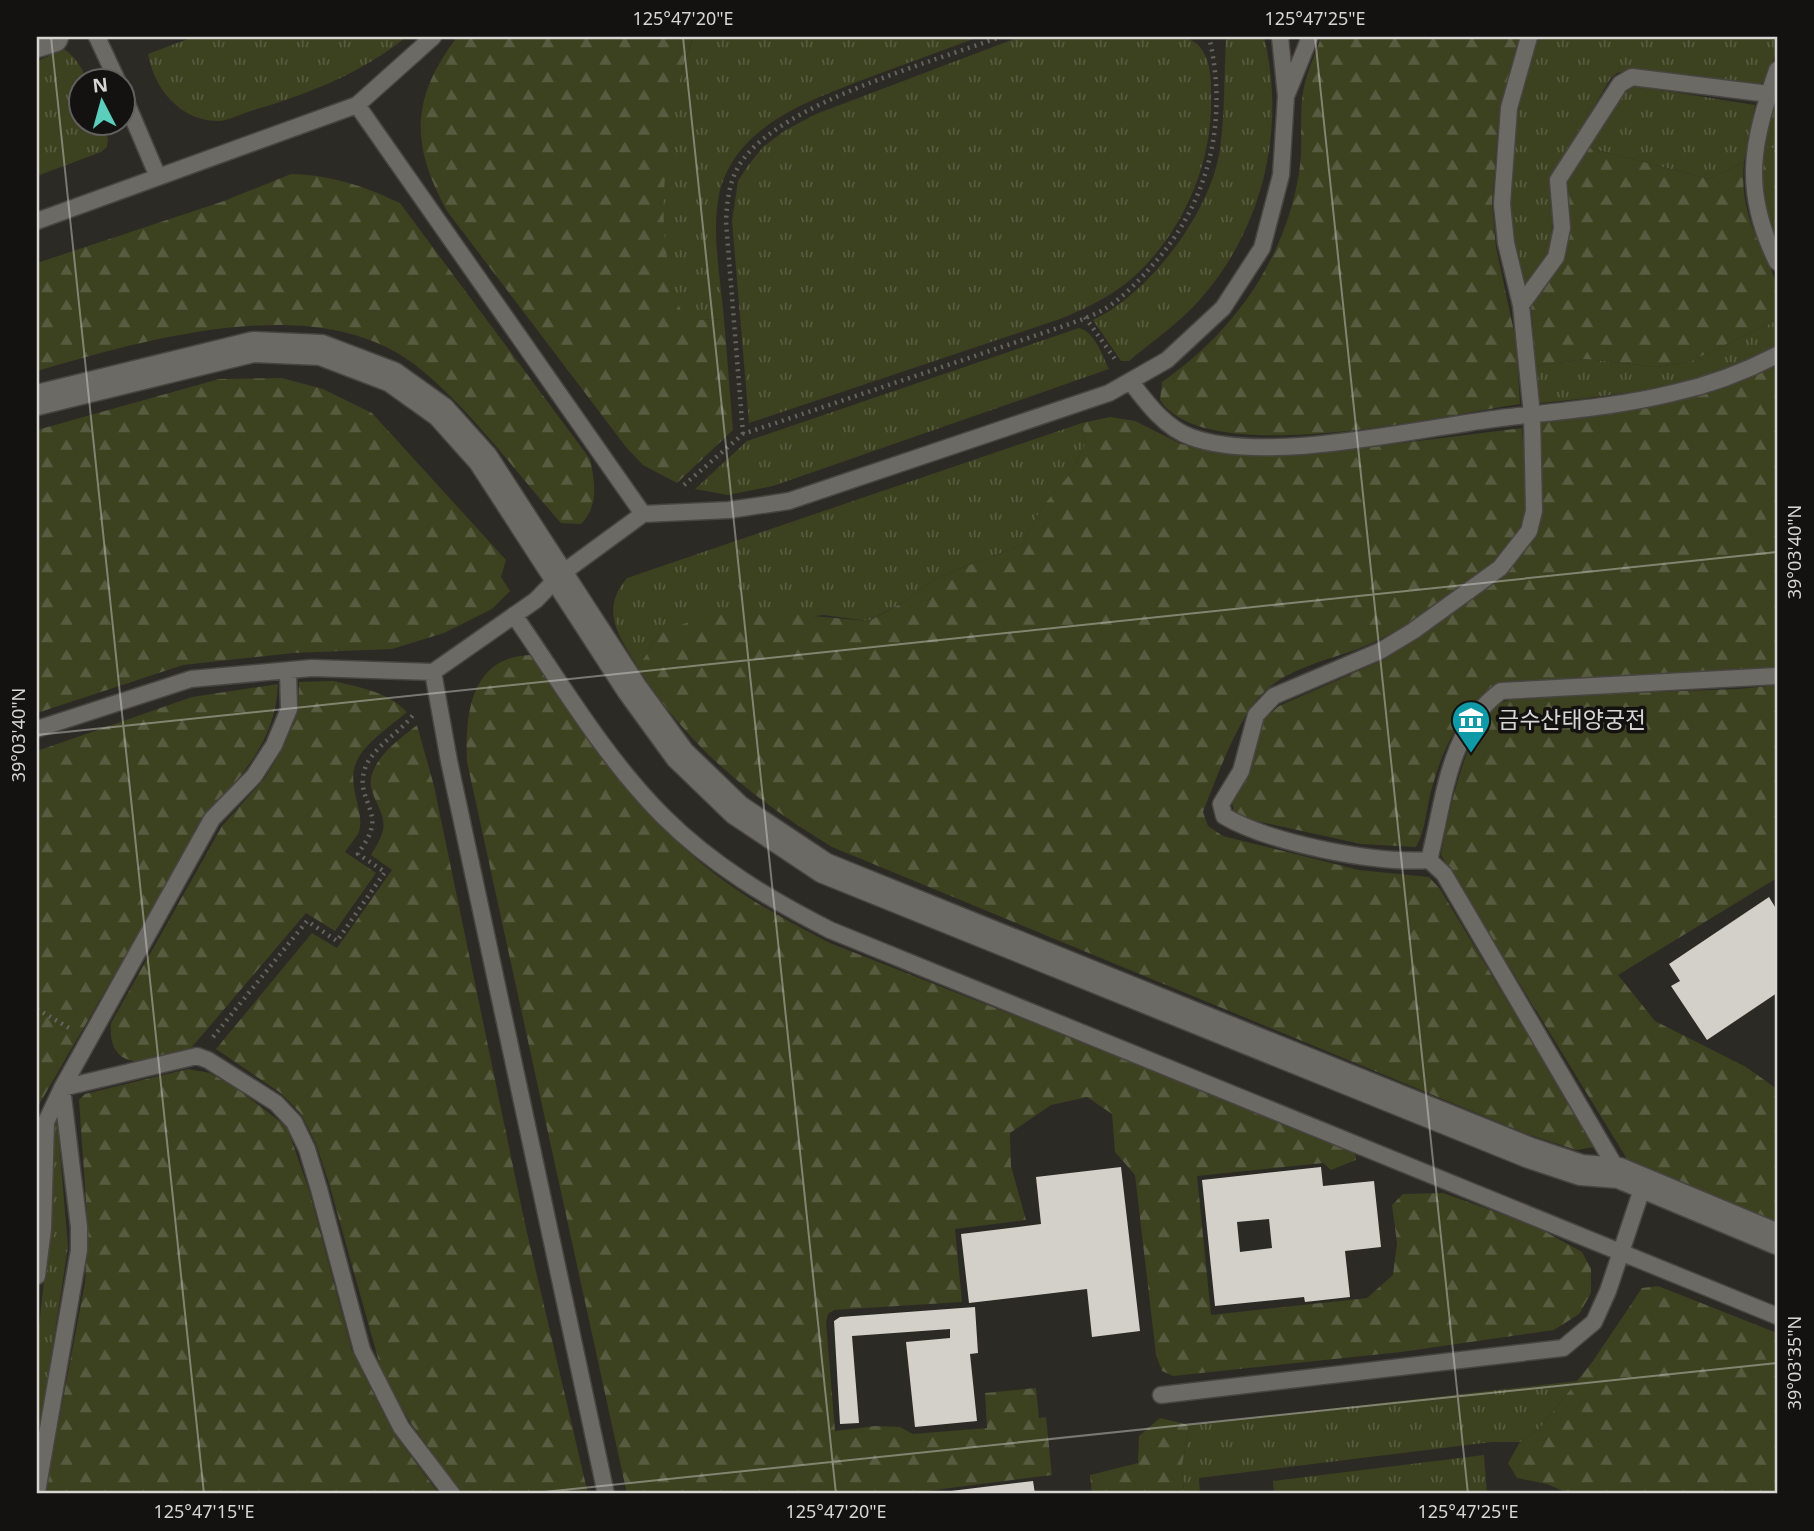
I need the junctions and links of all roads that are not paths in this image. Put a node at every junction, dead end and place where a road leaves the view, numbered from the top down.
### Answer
1 (53, 37) edge
2 (97, 37) edge
3 (433, 37) edge
4 (1280, 37) edge
5 (1310, 37) edge
6 (1529, 37) edge
7 (37, 42) edge
8 (110, 66) edge
9 (1777, 70) edge
10 (1773, 94) edge
11 (1286, 96) junction
12 (356, 105) junction
13 (136, 125) edge
14 (158, 177) junction
15 (37, 221) edge
16 (1777, 262) edge
17 (1521, 305) junction
18 (1777, 355) edge
19 (1130, 381) junction
20 (37, 400) edge
21 (1532, 415) junction
22 (643, 514) junction
23 (561, 574) junction
24 (514, 615) junction
25 (288, 671) junction
26 (433, 672) junction
27 (1777, 676) edge
28 (37, 729) edge
29 (1429, 860) junction
30 (62, 1088) junction
31 (1631, 1178) junction
32 (1777, 1238) edge
33 (1621, 1252) junction
34 (37, 1276) edge
35 (1777, 1316) edge
36 (1161, 1395) dead end
37 (37, 1492) edge
38 (452, 1494) edge
39 (606, 1494) edge

1 - 7 street
2 - 8 lane
3 - 12 lane
4 - 11 lane
5 - 11 lane
6 - 17 lane
9 - 10 lane
10 - 16 lane
10 - 17 lane
11 - 19 lane
12 - 14 lane
12 - 22 lane
13 - 14 lane
14 - 15 lane
17 - 21 lane
18 - 21 lane
19 - 21 lane
19 - 22 lane
20 - 23 street
21 - 29 lane
22 - 23 lane
23 - 24 lane
23 - 31 street
24 - 26 lane
24 - 33 lane
25 - 26 lane
25 - 28 lane
25 - 30 lane
26 - 39 lane
27 - 29 lane
29 - 31 lane
30 - 34 lane
30 - 37 lane
30 - 38 lane
31 - 32 street
31 - 33 lane
33 - 35 lane
33 - 36 lane

